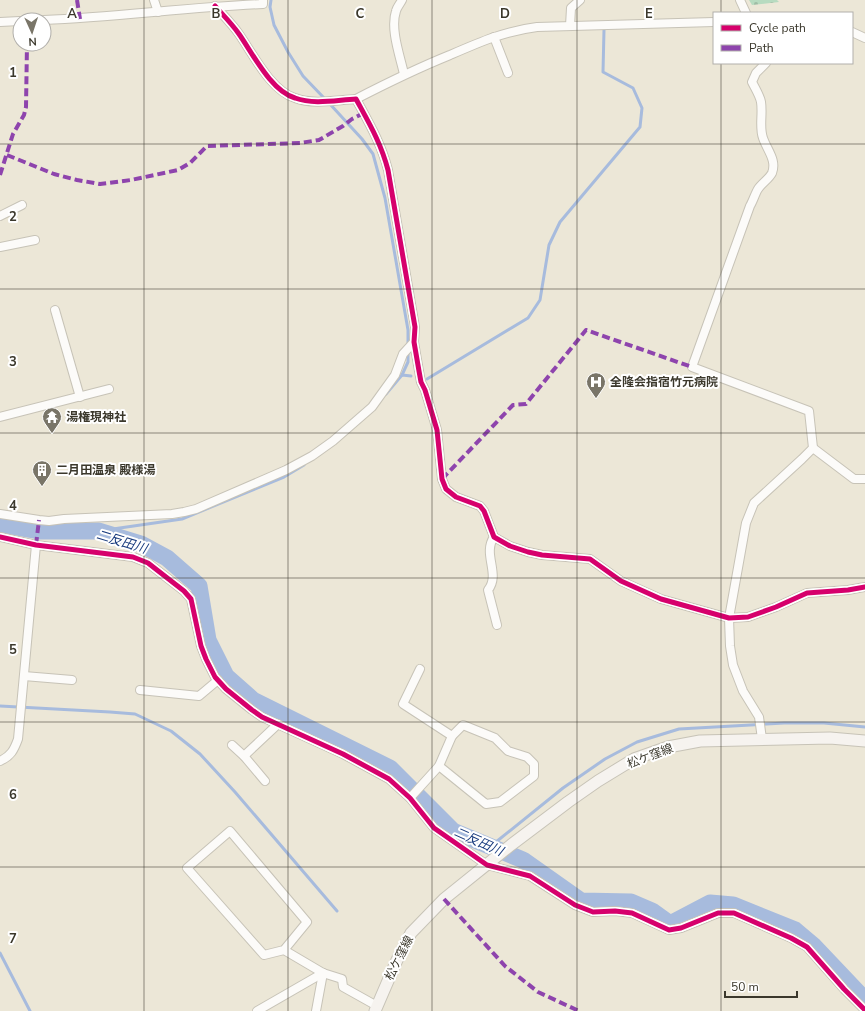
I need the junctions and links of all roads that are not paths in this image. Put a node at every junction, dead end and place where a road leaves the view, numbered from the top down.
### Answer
1 (154, 0) edge
2 (263, 0) edge
3 (402, 0) edge
4 (580, 0) edge
5 (740, 0) edge
6 (215, 6) junction
7 (158, 12) junction
8 (746, 12) edge
9 (52, 20) edge
10 (12, 21) edge
11 (0, 22) edge
12 (713, 22) edge
13 (570, 26) junction
14 (853, 32) edge
15 (494, 37) junction
16 (865, 38) edge
17 (765, 64) edge
18 (404, 74) junction
19 (508, 74) dead end
20 (356, 99) junction
21 (22, 205) dead end
22 (0, 216) edge
23 (35, 240) dead end
24 (0, 247) edge
25 (55, 310) dead end
26 (414, 342) junction
27 (109, 389) dead end
28 (80, 397) junction
29 (0, 417) edge
30 (812, 448) junction
31 (865, 478) edge
32 (0, 514) edge
33 (0, 537) edge
34 (494, 537) junction
35 (36, 545) junction
36 (865, 587) edge
37 (729, 618) junction
38 (497, 625) dead end
39 (420, 669) dead end
40 (24, 676) junction
41 (72, 680) dead end
42 (218, 680) junction
43 (140, 690) dead end
44 (278, 724) junction
45 (762, 735) junction
46 (452, 736) junction
47 (865, 741) edge
48 (232, 746) dead end
49 (244, 756) junction
50 (0, 761) edge
51 (439, 766) junction
52 (265, 781) dead end
53 (410, 798) junction
54 (489, 864) junction
55 (284, 950) junction
56 (323, 973) junction
57 (376, 1008) edge
58 (865, 1010) edge
59 (257, 1011) edge
60 (316, 1011) edge

1 - 7 street
2 - 6 street
3 - 18 street
4 - 13 street
5 - 8 street
6 - 7 street
6 - 20 street
7 - 9 street
10 - 11 street
12 - 13 street
13 - 15 street
14 - 16 street
15 - 18 street
15 - 19 street
17 - 30 street
18 - 20 street
20 - 26 street
21 - 22 street
23 - 24 street
25 - 28 street
26 - 32 street
26 - 34 street
27 - 28 street
28 - 29 street
30 - 31 street
30 - 37 street
33 - 35 street
34 - 37 street
34 - 38 street
35 - 40 street
35 - 42 street
36 - 37 street
37 - 45 street
39 - 46 street
40 - 41 street
40 - 50 street
42 - 43 street
42 - 44 street
44 - 49 street
44 - 53 street
45 - 47 street, 松ケ窪線
45 - 54 street, 松ケ窪線
46 - 51 street
46 - 51 street
48 - 49 street
49 - 52 street
51 - 53 street
53 - 54 street
54 - 57 street, 松ケ窪線
54 - 58 street
55 - 55 street
55 - 56 street
56 - 57 street
56 - 59 street
56 - 60 street

